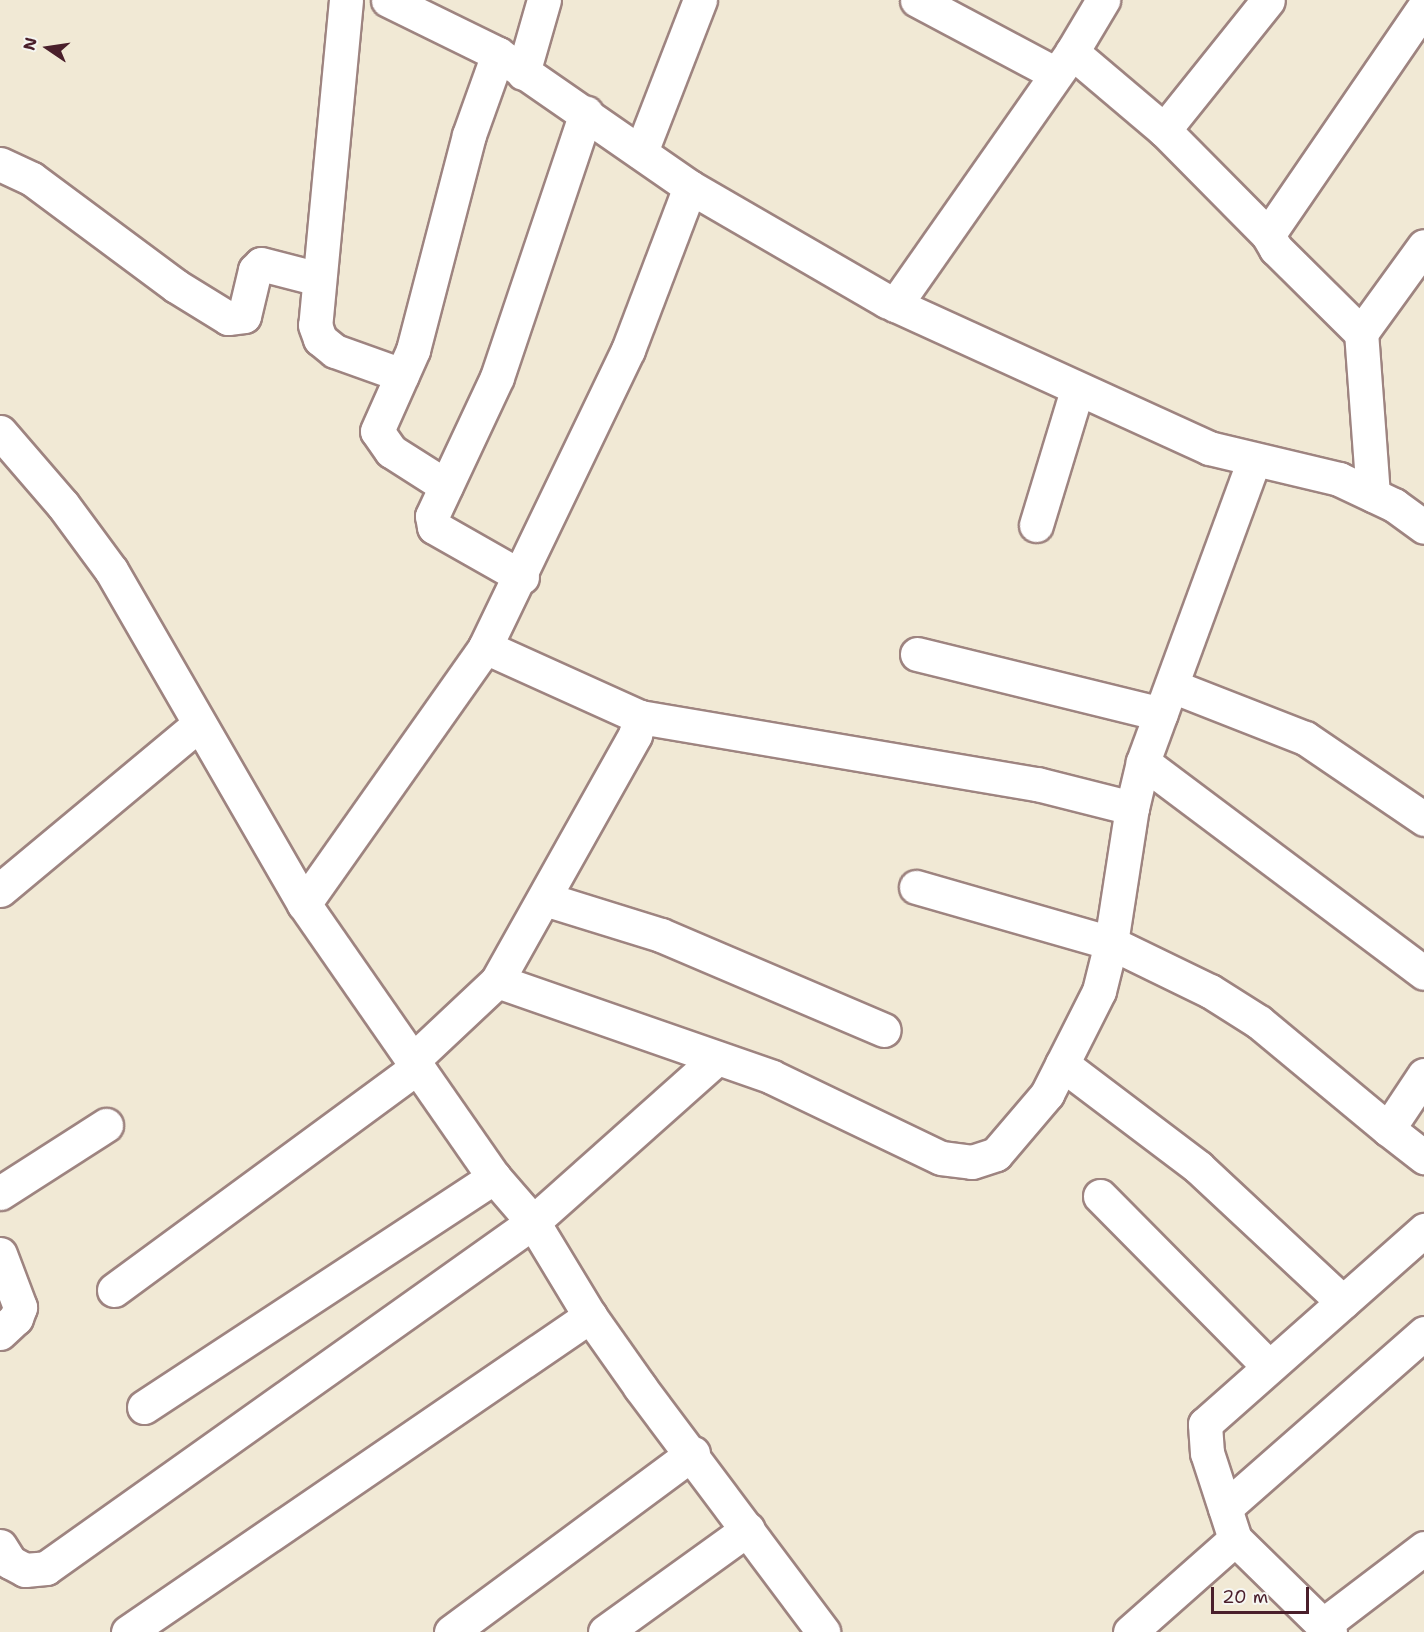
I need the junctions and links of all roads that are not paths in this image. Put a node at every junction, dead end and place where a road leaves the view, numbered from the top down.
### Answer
1 (346, 0) edge
2 (388, 0) edge
3 (544, 0) edge
4 (700, 0) edge
5 (917, 0) edge
6 (1103, 0) edge
7 (1268, 0) edge
8 (1424, 7) edge
9 (1064, 63) junction
10 (511, 64) junction
11 (586, 113) junction
12 (1164, 130) junction
13 (641, 152) junction
14 (0, 164) edge
15 (690, 187) junction
16 (1268, 235) junction
17 (1424, 246) edge
18 (319, 279) junction
19 (895, 305) junction
20 (1361, 333) junction
21 (402, 375) junction
22 (1077, 390) junction
23 (0, 432) edge
24 (1254, 460) junction
25 (446, 486) junction
26 (1373, 495) junction
27 (1036, 525) dead end
28 (1424, 526) edge
29 (522, 577) junction
30 (485, 647) junction
31 (917, 654) dead end
32 (1167, 700) junction
33 (640, 717) junction
34 (198, 724) junction
35 (1143, 762) junction
36 (1132, 808) junction
37 (1424, 819) edge
38 (916, 887) dead end
39 (0, 890) edge
40 (545, 899) junction
41 (304, 904) junction
42 (1111, 943) junction
43 (1424, 973) edge
44 (497, 981) junction
45 (884, 1030) dead end
46 (717, 1058) junction
47 (415, 1063) junction
48 (1062, 1064) junction
49 (1424, 1075) edge
50 (106, 1125) dead end
51 (1388, 1129) junction
52 (1424, 1157) edge
53 (494, 1177) junction
54 (0, 1193) edge
55 (1100, 1196) dead end
56 (533, 1222) junction
57 (1424, 1230) edge
58 (3, 1272) edge
59 (114, 1290) dead end
60 (1342, 1302) junction
61 (590, 1316) junction
62 (1424, 1333) edge
63 (0, 1334) edge
64 (1269, 1366) junction
65 (144, 1407) dead end
66 (693, 1453) junction
67 (1225, 1508) junction
68 (748, 1529) junction
69 (1235, 1539) junction
70 (0, 1546) edge
71 (1424, 1548) edge
72 (1327, 1629) edge
73 (128, 1632) edge
74 (451, 1632) edge
75 (605, 1632) edge
76 (823, 1632) edge
77 (1131, 1632) edge

1 - 18 street
2 - 10 street
3 - 10 street
4 - 13 street
5 - 9 street
6 - 9 street
7 - 12 street
8 - 16 street
9 - 12 street
9 - 19 street
10 - 11 street
10 - 21 street
11 - 13 street
11 - 25 street
12 - 16 street
13 - 15 street
14 - 18 street
15 - 19 street
15 - 29 street
16 - 20 street
17 - 20 street
18 - 21 street
19 - 22 street
20 - 26 street
21 - 25 street
22 - 24 street
22 - 27 street
23 - 34 street
24 - 26 street
24 - 32 street
25 - 29 street
26 - 28 street
29 - 30 street
30 - 33 street
30 - 41 street
31 - 32 street
32 - 35 street
32 - 37 street
33 - 36 street
33 - 40 street
34 - 39 street
34 - 41 street
35 - 36 street
35 - 43 street
36 - 42 street
38 - 42 street
40 - 44 street
40 - 45 street
41 - 47 street
42 - 48 street
42 - 51 street
44 - 46 street
44 - 47 street
46 - 48 street
46 - 56 street
47 - 53 street
47 - 59 street
48 - 60 street
49 - 51 street
50 - 54 street
51 - 52 street
53 - 56 street
53 - 65 street
55 - 64 street
56 - 61 street
56 - 70 street
57 - 60 street
58 - 63 street
60 - 64 street
61 - 66 street
61 - 73 street
62 - 67 street
64 - 67 street
66 - 68 street
66 - 74 street
67 - 69 street
68 - 75 street
68 - 76 street
69 - 72 street
69 - 77 street
71 - 72 street

